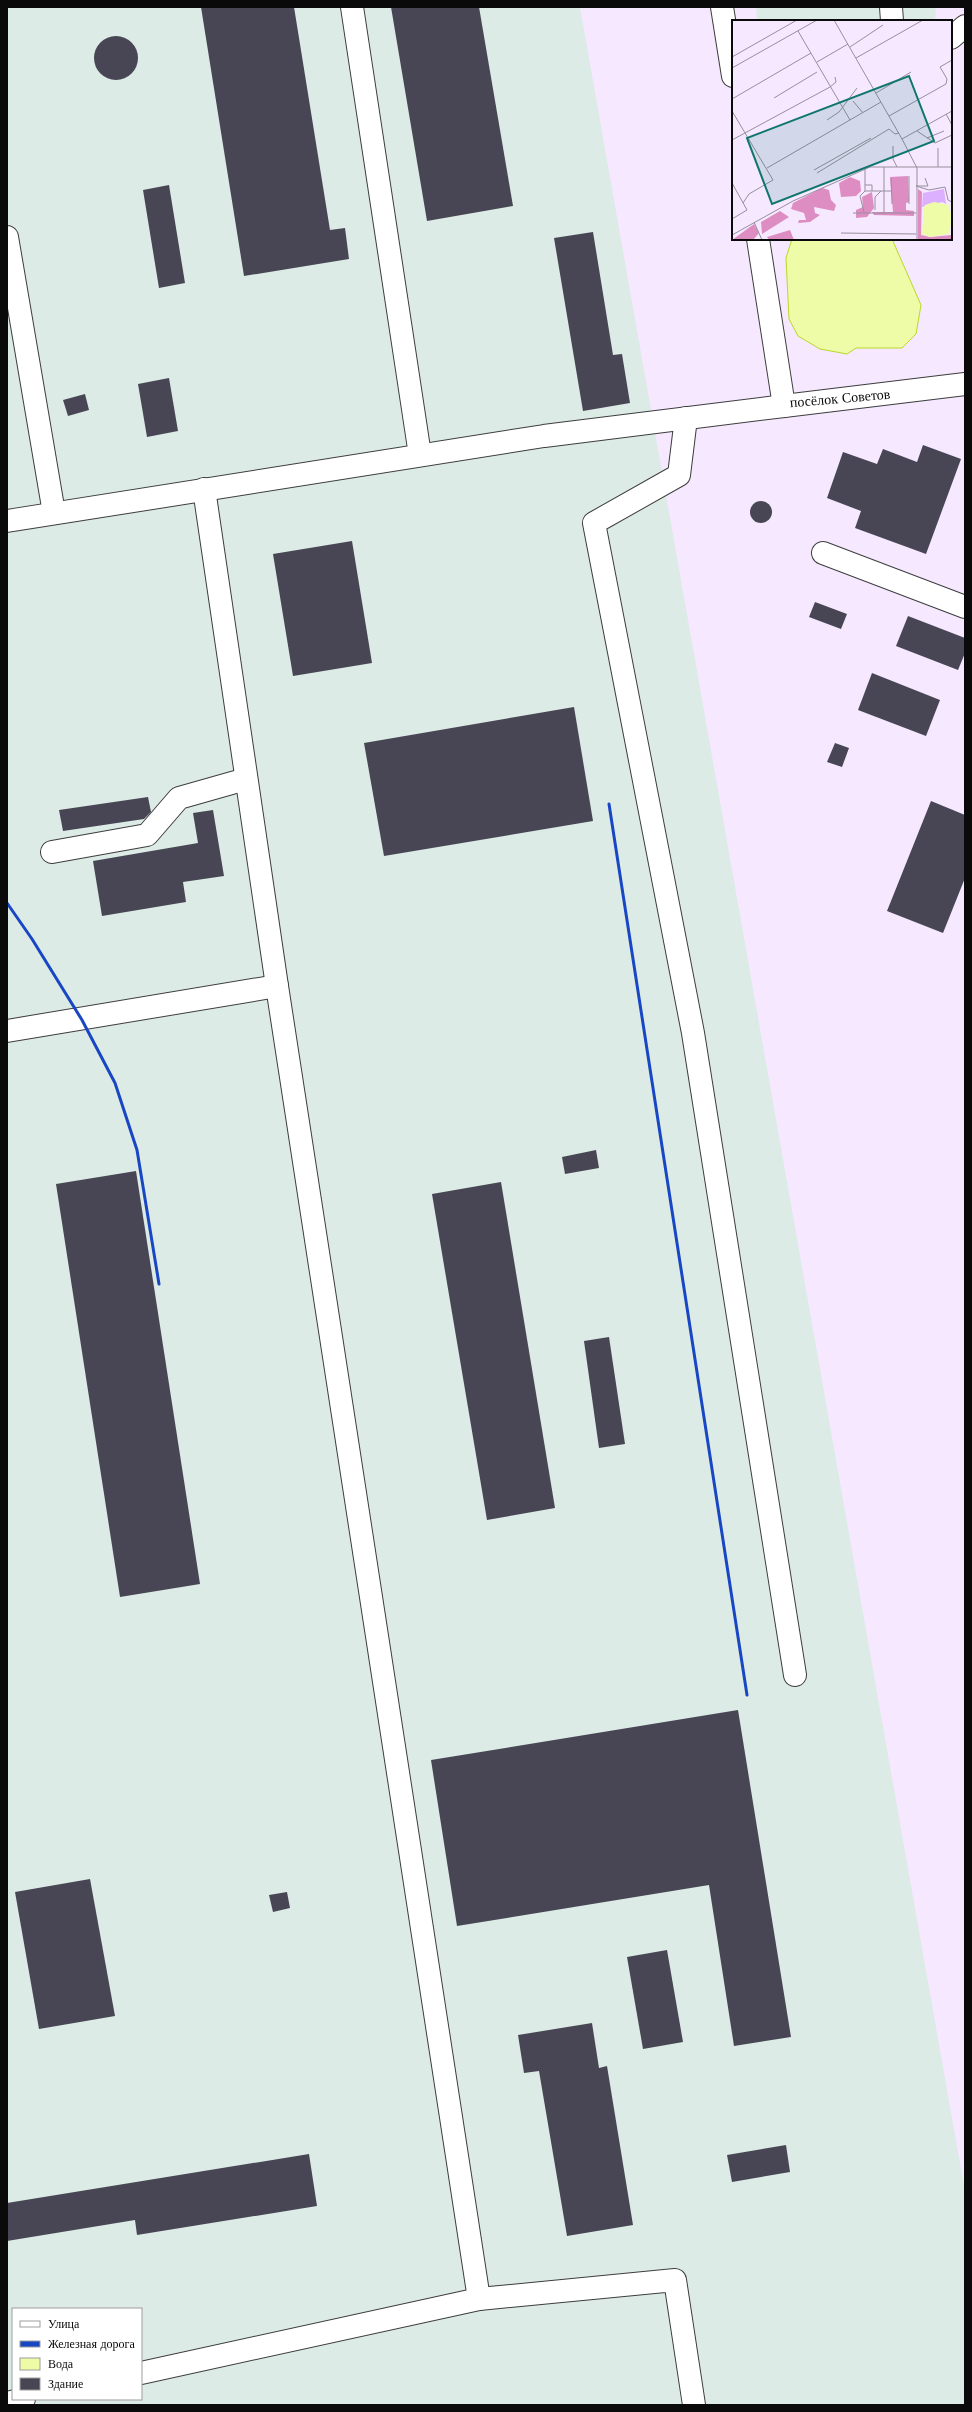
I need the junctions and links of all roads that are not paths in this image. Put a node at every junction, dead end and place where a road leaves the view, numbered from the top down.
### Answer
1 (352, 7) edge
2 (722, 7) edge
3 (891, 7) edge
4 (892, 20) edge
5 (965, 26) edge
6 (952, 37) edge
7 (732, 70) edge
8 (7, 237) edge
9 (758, 240) edge
10 (965, 384) edge
11 (784, 406) junction
12 (686, 418) junction
13 (420, 455) junction
14 (204, 489) junction
15 (54, 513) junction
16 (7, 521) edge
17 (823, 553) dead end
18 (965, 607) edge
19 (246, 779) junction
20 (52, 852) dead end
21 (277, 986) junction
22 (7, 1031) edge
23 (795, 1675) dead end
24 (479, 2299) junction
25 (142, 2373) edge
26 (20, 2400) edge
27 (7, 2403) edge
28 (694, 2405) edge

1 - 13 street
2 - 7 street
3 - 4 street
5 - 6 street
8 - 15 street
9 - 11 street, посёлок Советов
10 - 11 street, посёлок Советов
11 - 12 street
12 - 13 street
12 - 23 street
13 - 14 street
14 - 15 street
14 - 19 street
15 - 16 street
17 - 18 street
19 - 20 street
19 - 21 street
21 - 22 street
21 - 24 street
24 - 25 street
24 - 28 street
26 - 27 street

